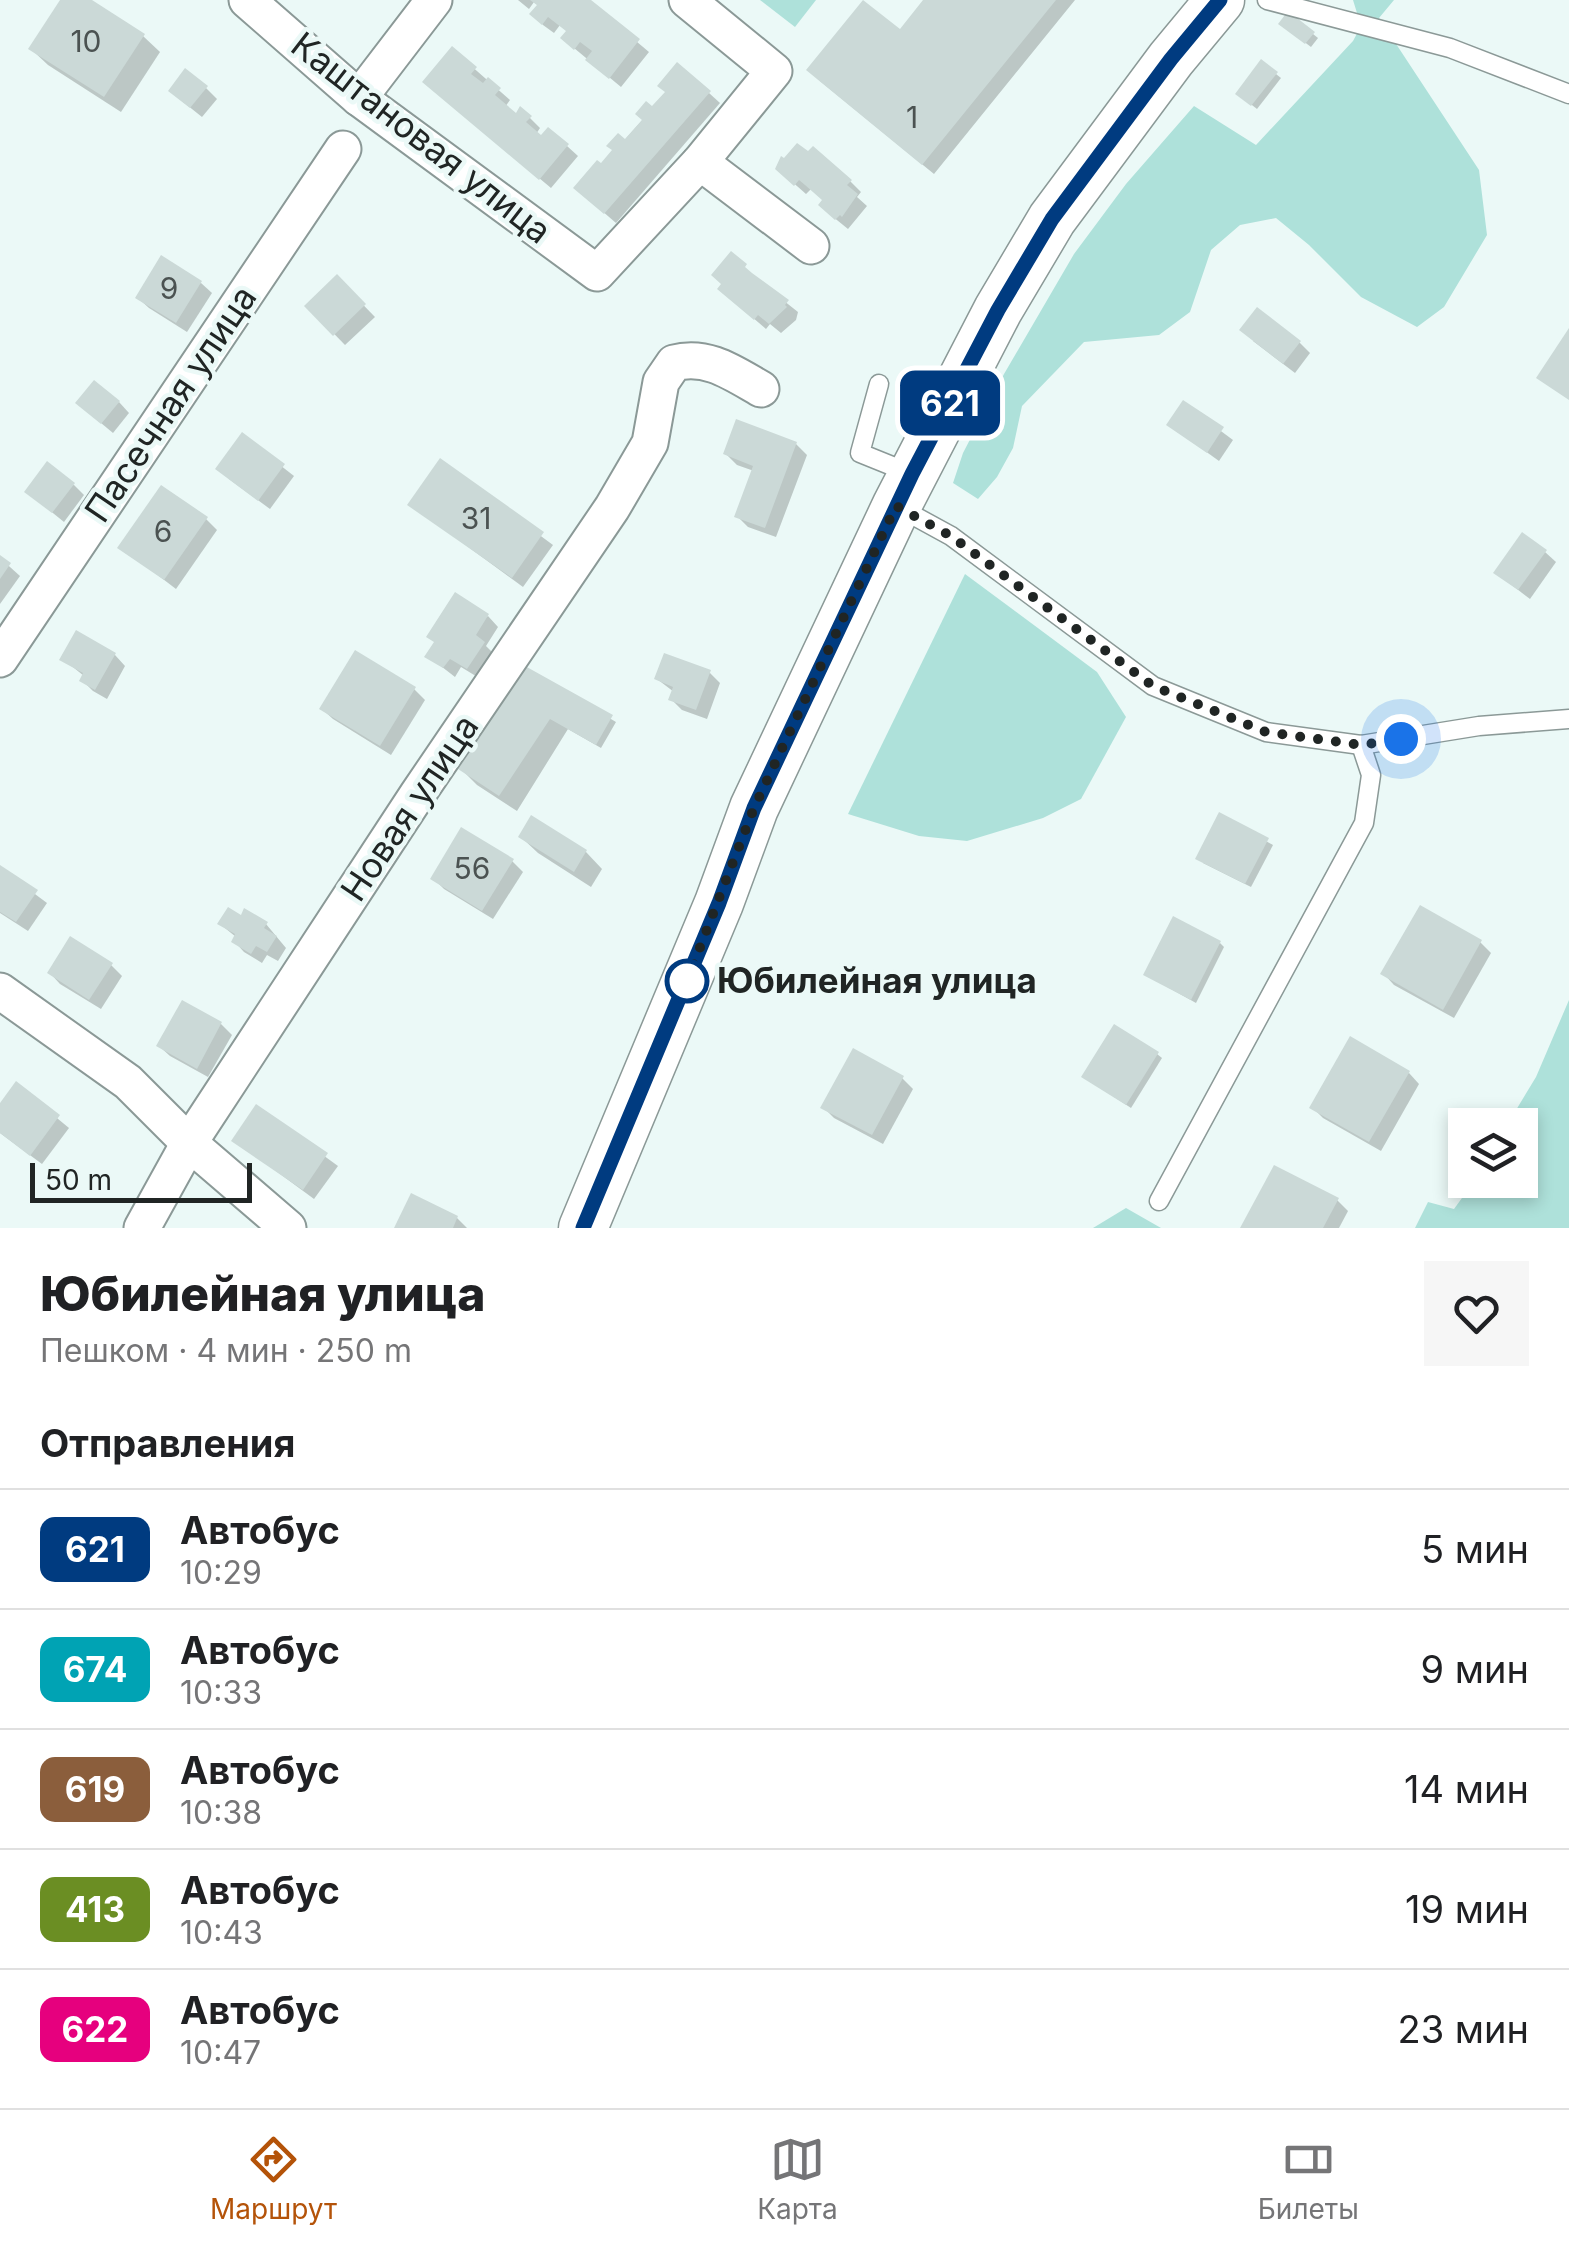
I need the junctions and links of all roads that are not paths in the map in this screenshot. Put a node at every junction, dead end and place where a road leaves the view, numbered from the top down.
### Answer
1 (247, 0) edge
2 (434, 0) edge
3 (687, 0) edge
4 (1220, 0) edge
5 (1267, 0) edge
6 (1569, 94) edge
7 (359, 98) junction
8 (342, 149) dead end
9 (700, 162) junction
10 (811, 246) dead end
11 (878, 384) dead end
12 (762, 389) dead end
13 (904, 490) junction
14 (0, 659) edge
15 (1569, 718) edge
16 (1361, 745) junction
17 (0, 991) edge
18 (189, 1143) junction
19 (1159, 1201) dead end
20 (142, 1228) edge
21 (288, 1228) edge
22 (582, 1228) edge

1 - 7 street, Каштановая улица
2 - 7 street
3 - 9 street
4 - 13 main road
5 - 6 lane
7 - 9 street, Каштановая улица
8 - 14 street, Пасечная улица
9 - 10 street
11 - 13 lane
12 - 18 street, Новая улица
13 - 16 lane
13 - 22 main road
15 - 16 lane
16 - 19 lane
17 - 18 street
18 - 20 street, Новая улица
18 - 21 street

